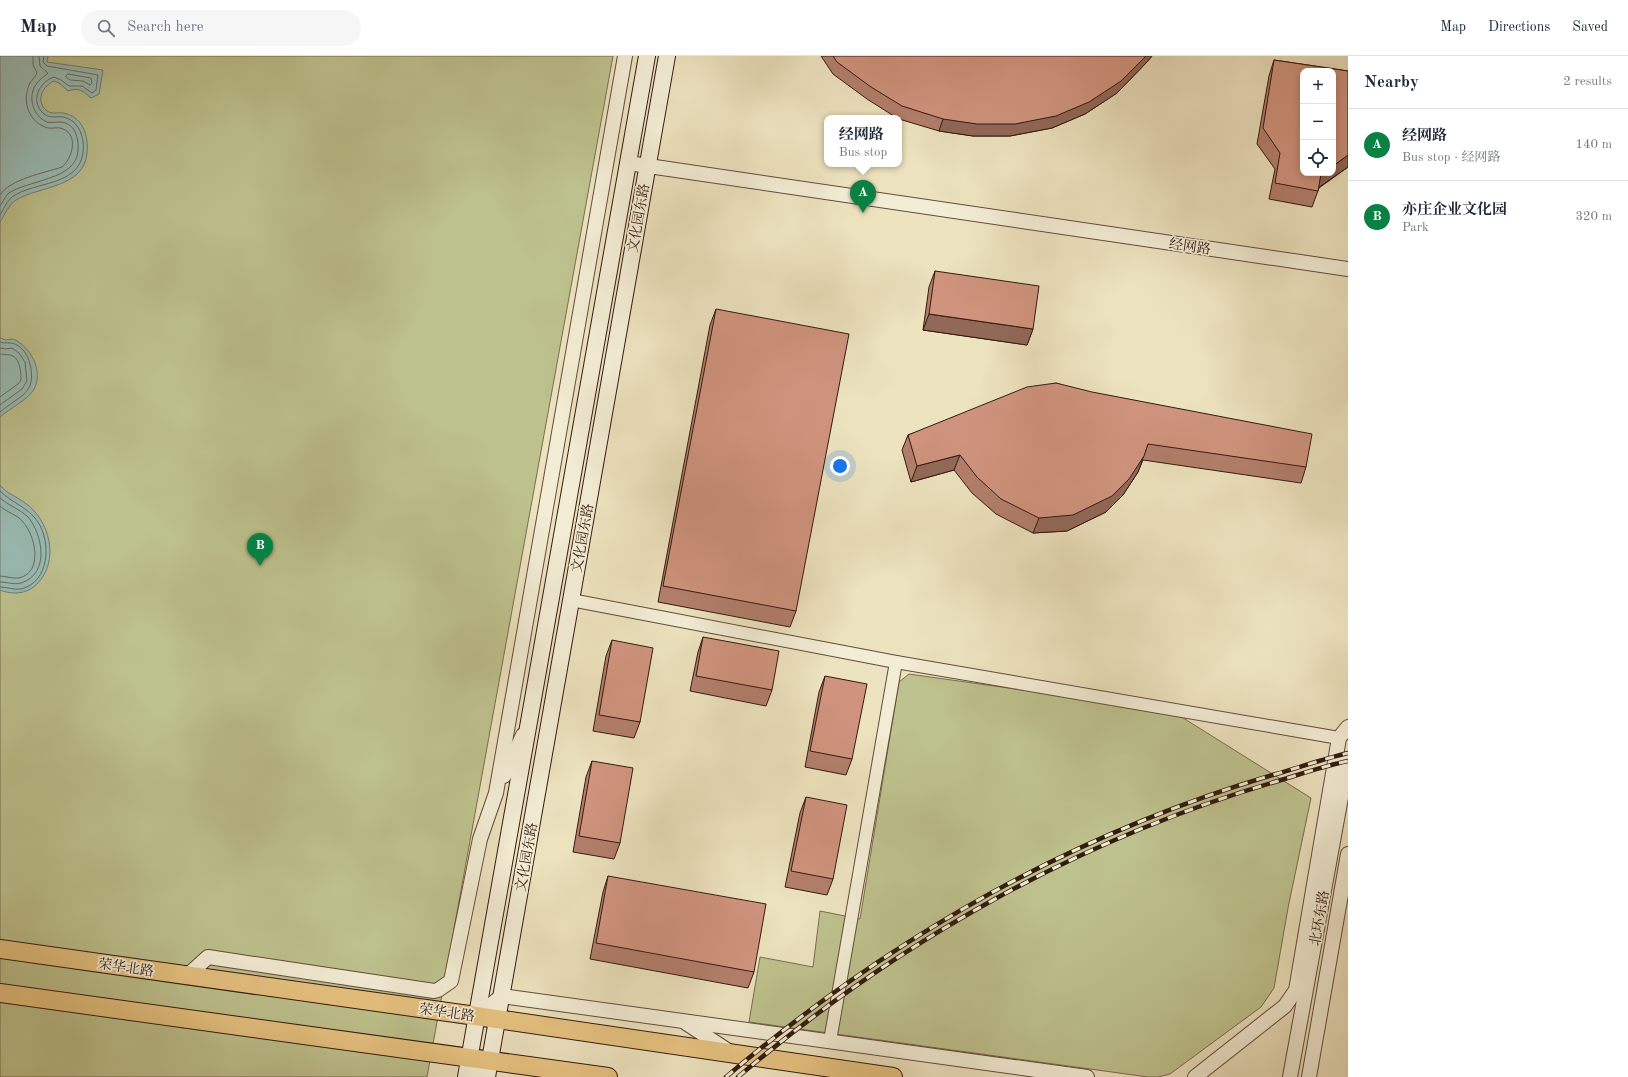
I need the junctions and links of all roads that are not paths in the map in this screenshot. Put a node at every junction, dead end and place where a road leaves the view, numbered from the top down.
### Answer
1 (625, 56) edge
2 (647, 56) edge
3 (667, 56) edge
4 (671, 56) edge
5 (662, 84) junction
6 (628, 163) junction
7 (648, 165) junction
8 (1348, 269) edge
9 (571, 600) junction
10 (896, 662) junction
11 (528, 726) junction
12 (1344, 733) edge
13 (1348, 759) edge
14 (496, 793) junction
15 (1348, 854) edge
16 (0, 949) edge
17 (187, 976) junction
18 (0, 993) edge
19 (502, 996) junction
20 (476, 1016) junction
21 (498, 1019) junction
22 (683, 1021) junction
23 (830, 1042) junction
24 (732, 1053) junction
25 (470, 1058) junction
26 (488, 1069) edge
27 (1056, 1073) junction
28 (466, 1077) edge
29 (481, 1077) edge
30 (608, 1077) edge
31 (893, 1077) edge
32 (1038, 1077) edge
33 (1087, 1077) edge
34 (1195, 1077) edge
35 (1290, 1077) edge
36 (1308, 1077) edge

1 - 14 street
2 - 6 main road, 文化园东路
3 - 5 main road, 文化园东路
4 - 5 street
5 - 7 main road, 文化园东路
6 - 7 street, 经网路
6 - 11 main road, 文化园东路
7 - 8 street, 经网路
7 - 9 main road, 文化园东路
9 - 10 street
9 - 19 main road, 文化园东路
10 - 12 street
10 - 23 street
11 - 14 street
11 - 20 main road, 文化园东路
12 - 34 street
13 - 35 street, 北环东路
14 - 17 street
15 - 36 street, 北环东路
16 - 17 main road, 荣华北路
17 - 20 main road, 荣华北路
18 - 25 main road
19 - 20 street
19 - 21 main road, 文化园东路
19 - 22 street
20 - 21 main road, 荣华北路
20 - 25 main road, 文化园东路
21 - 24 main road, 荣华北路
21 - 26 main road, 文化园东路
22 - 23 street
22 - 24 street
23 - 27 street
24 - 31 main road, 荣华北路
25 - 26 main road
25 - 28 main road, 文化园东路
25 - 29 street
26 - 30 main road
27 - 32 street
27 - 33 street

